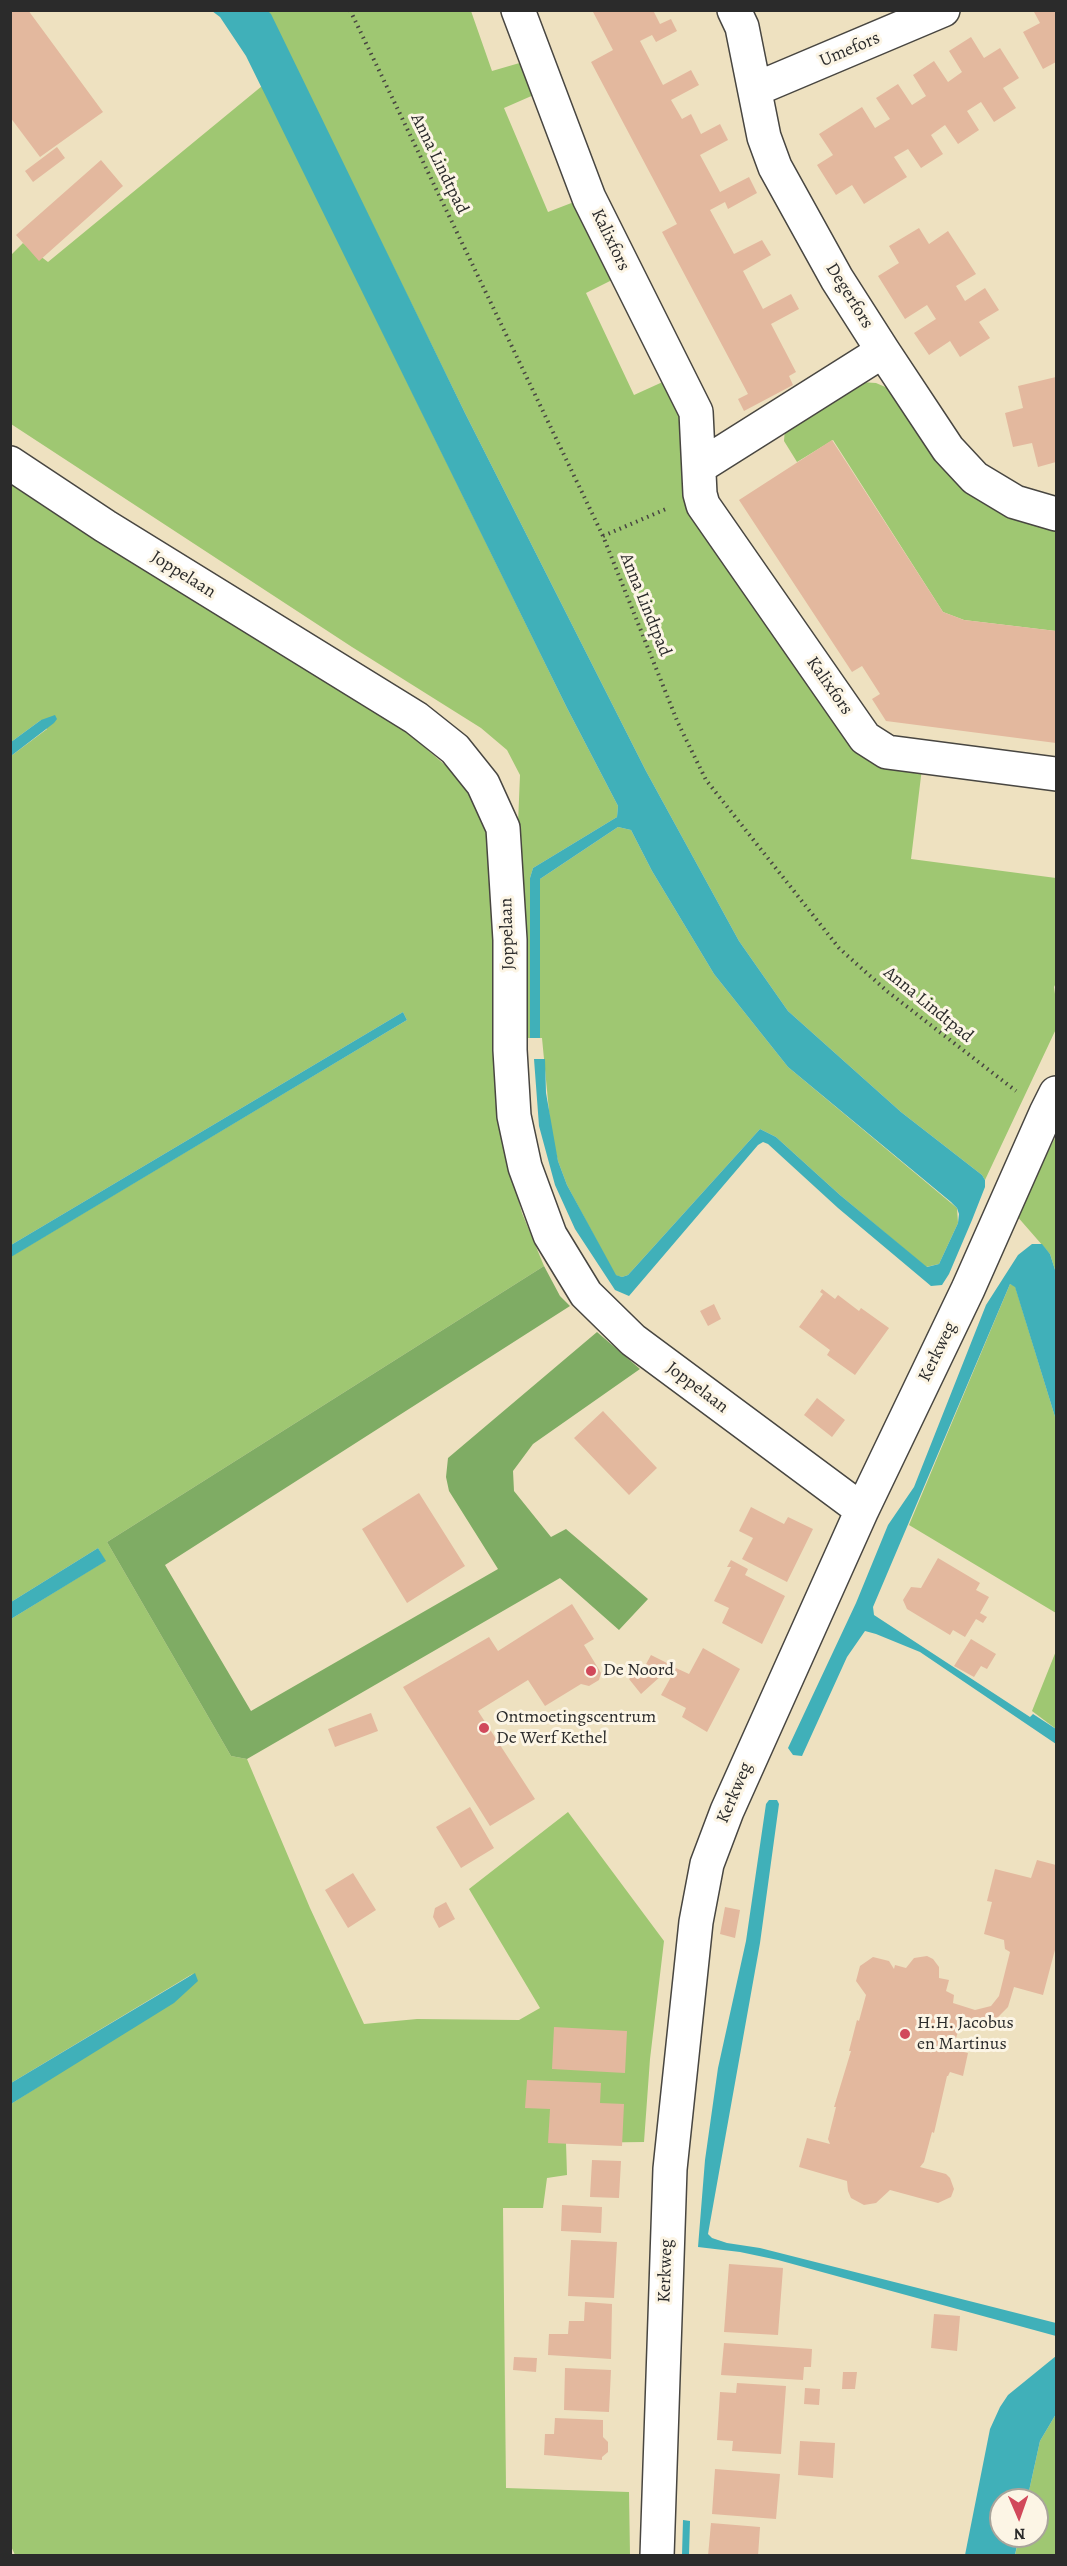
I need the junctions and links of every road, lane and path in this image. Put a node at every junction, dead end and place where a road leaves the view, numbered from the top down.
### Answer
1 (350, 10) edge
2 (518, 10) edge
3 (734, 10) edge
4 (944, 10) edge
5 (756, 89) junction
6 (883, 351) junction
7 (10, 464) edge
8 (700, 480) junction
9 (1056, 514) edge
10 (603, 536) junction
11 (1056, 774) edge
12 (1051, 1103) edge
13 (862, 1510) junction
14 (657, 2556) edge

1 - 10 path, Anna Lindtpad
2 - 8 street, Kalixfors
3 - 5 street, Degerfors
4 - 5 street, Umefors
5 - 6 street, Degerfors
6 - 8 street
6 - 9 street, Degerfors
7 - 13 street, Joppelaan
8 - 10 path
8 - 11 street, Kalixfors
10 - 12 path, Anna Lindtpad
12 - 13 street, Kerkweg
13 - 14 street, Kerkweg

